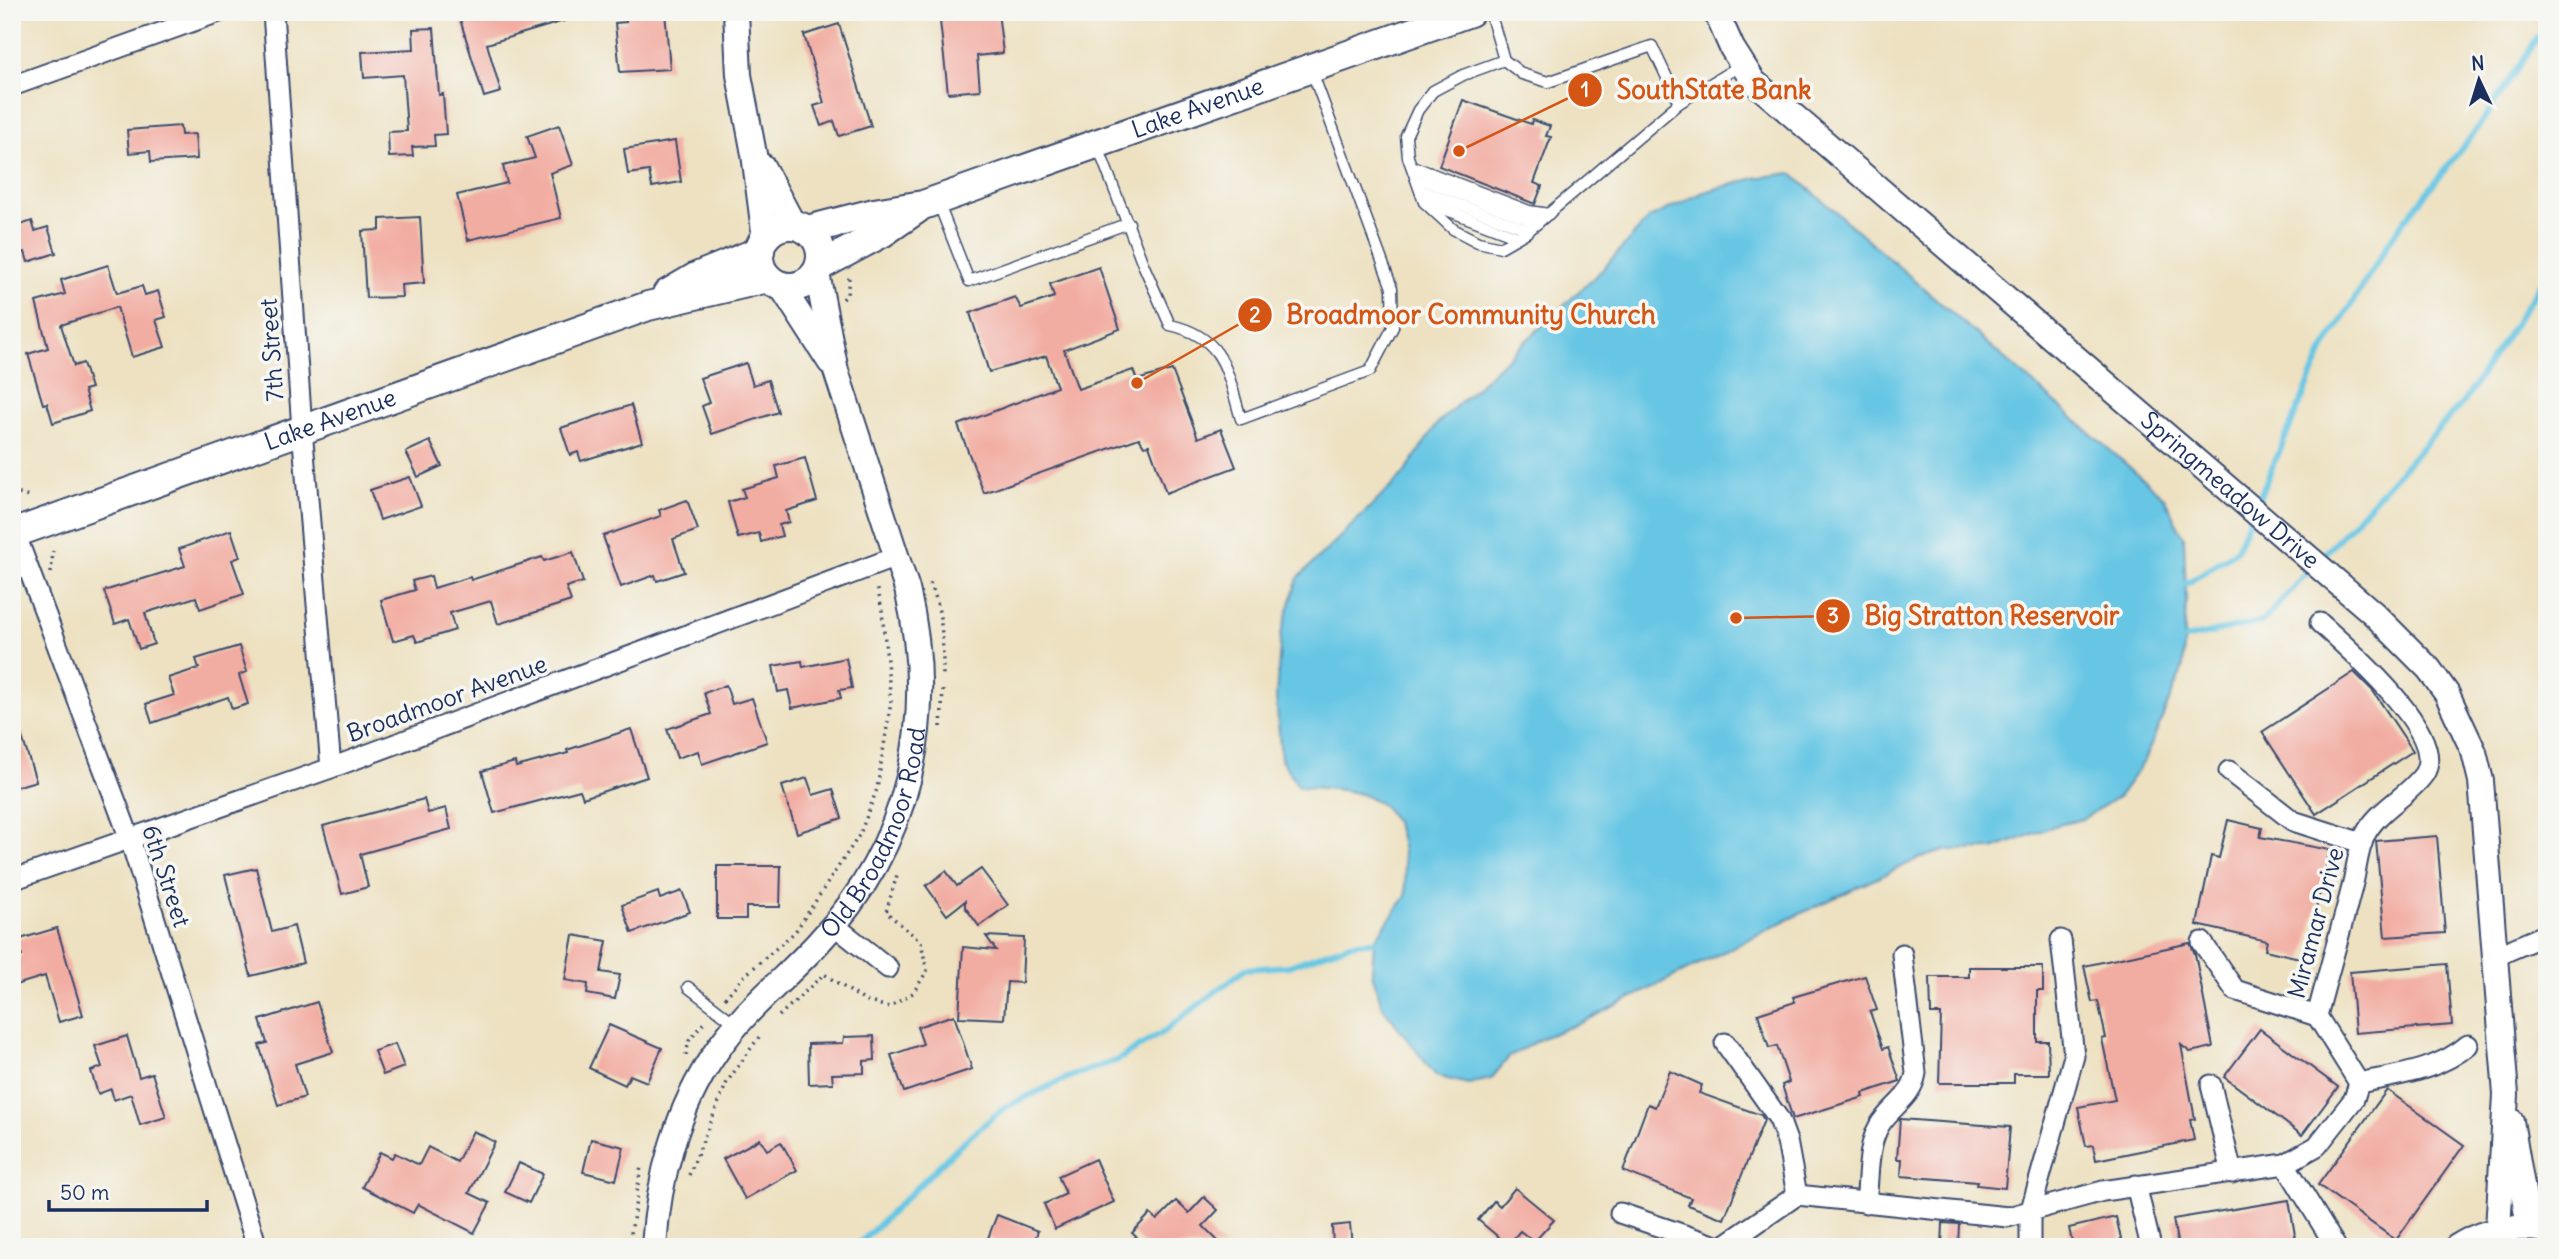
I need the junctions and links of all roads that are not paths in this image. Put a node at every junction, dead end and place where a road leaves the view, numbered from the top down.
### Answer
1 (219, 12) edge
2 (273, 12) edge
3 (736, 12) edge
4 (1470, 12) edge
5 (1490, 12) edge
6 (1716, 12) edge
7 (1504, 60) junction
8 (1741, 65) junction
9 (1311, 69) junction
10 (12, 86) edge
11 (1679, 103) junction
12 (1097, 144) junction
13 (754, 154) junction
14 (1412, 166) junction
15 (1416, 178) junction
16 (1420, 190) junction
17 (930, 202) junction
18 (1424, 202) junction
19 (1549, 214) junction
20 (1129, 223) junction
21 (1538, 223) junction
22 (801, 228) junction
23 (1529, 230) junction
24 (1518, 237) junction
25 (762, 245) junction
26 (818, 269) junction
27 (774, 282) junction
28 (648, 306) junction
29 (836, 372) junction
30 (302, 429) junction
31 (13, 531) edge
32 (897, 557) junction
33 (2320, 623) dead end
34 (331, 768) junction
35 (2229, 771) dead end
36 (130, 839) junction
37 (2362, 843) junction
38 (12, 880) edge
39 (834, 925) junction
40 (2547, 934) edge
41 (2061, 940) dead end
42 (2202, 942) dead end
43 (1902, 954) dead end
44 (2496, 956) junction
45 (888, 968) dead end
46 (688, 987) dead end
47 (2317, 1016) junction
48 (737, 1025) junction
49 (1725, 1043) dead end
50 (2468, 1045) dead end
51 (2359, 1083) junction
52 (2211, 1085) dead end
53 (2506, 1095) junction
54 (2285, 1164) junction
55 (2232, 1173) junction
56 (2136, 1185) junction
57 (1797, 1195) junction
58 (1866, 1203) junction
59 (1620, 1213) dead end
60 (2030, 1213) junction
61 (2538, 1228) edge
62 (2498, 1229) junction
63 (257, 1247) edge
64 (654, 1247) edge
65 (1720, 1247) edge
66 (2030, 1247) edge
67 (2151, 1247) edge
68 (2336, 1247) edge
69 (2457, 1247) edge

1 - 10 street
2 - 30 street, 7th Street
3 - 13 street
4 - 9 main road, Lake Avenue
5 - 7 lane
6 - 8 street, Springmeadow Drive
7 - 11 lane
7 - 14 lane
8 - 11 lane
8 - 44 street, Springmeadow Drive
9 - 12 main road, Lake Avenue
9 - 20 lane
11 - 19 lane
12 - 17 main road, Lake Avenue
12 - 20 lane
13 - 22 street
13 - 25 street
14 - 15 lane
14 - 19 lane
15 - 16 lane
15 - 21 lane
16 - 18 lane
16 - 23 lane
17 - 20 lane
17 - 22 main road, Lake Avenue
17 - 26 main road, Lake Avenue
18 - 24 lane
18 - 24 lane
19 - 21 lane
21 - 23 lane
22 - 25 main road
22 - 26 main road
23 - 24 lane
25 - 27 main road
25 - 28 main road, Lake Avenue
26 - 27 main road
26 - 29 street, Old Broadmoor Road
27 - 28 main road, Lake Avenue
27 - 29 street, Old Broadmoor Road
28 - 30 main road, Lake Avenue
29 - 32 street, Old Broadmoor Road
30 - 31 main road, Lake Avenue
30 - 34 street, 7th Street
31 - 36 street, 6th Street
32 - 34 street, Broadmoor Avenue
32 - 39 street, Old Broadmoor Road
33 - 37 street, Miramar Drive
34 - 36 street, Broadmoor Avenue
35 - 37 street, Miramar Drive
36 - 38 street, Broadmoor Avenue
36 - 63 street, 6th Street
37 - 47 street, Miramar Drive
39 - 45 street
39 - 48 street, Old Broadmoor Road
40 - 44 street
41 - 60 street
42 - 47 street, Miramar Drive
43 - 58 street
44 - 53 street, Springmeadow Drive
46 - 48 lane
47 - 51 street, Miramar Drive
48 - 64 street, Old Broadmoor Road
49 - 57 street
50 - 51 street
51 - 54 street
52 - 55 street
53 - 61 street, Springmeadow Drive
53 - 62 street, Springmeadow Drive
54 - 55 street
54 - 68 street
55 - 56 street
56 - 60 street
56 - 67 street
57 - 58 street
57 - 65 street
58 - 60 street
59 - 65 street
60 - 66 street
61 - 62 street
62 - 69 street

